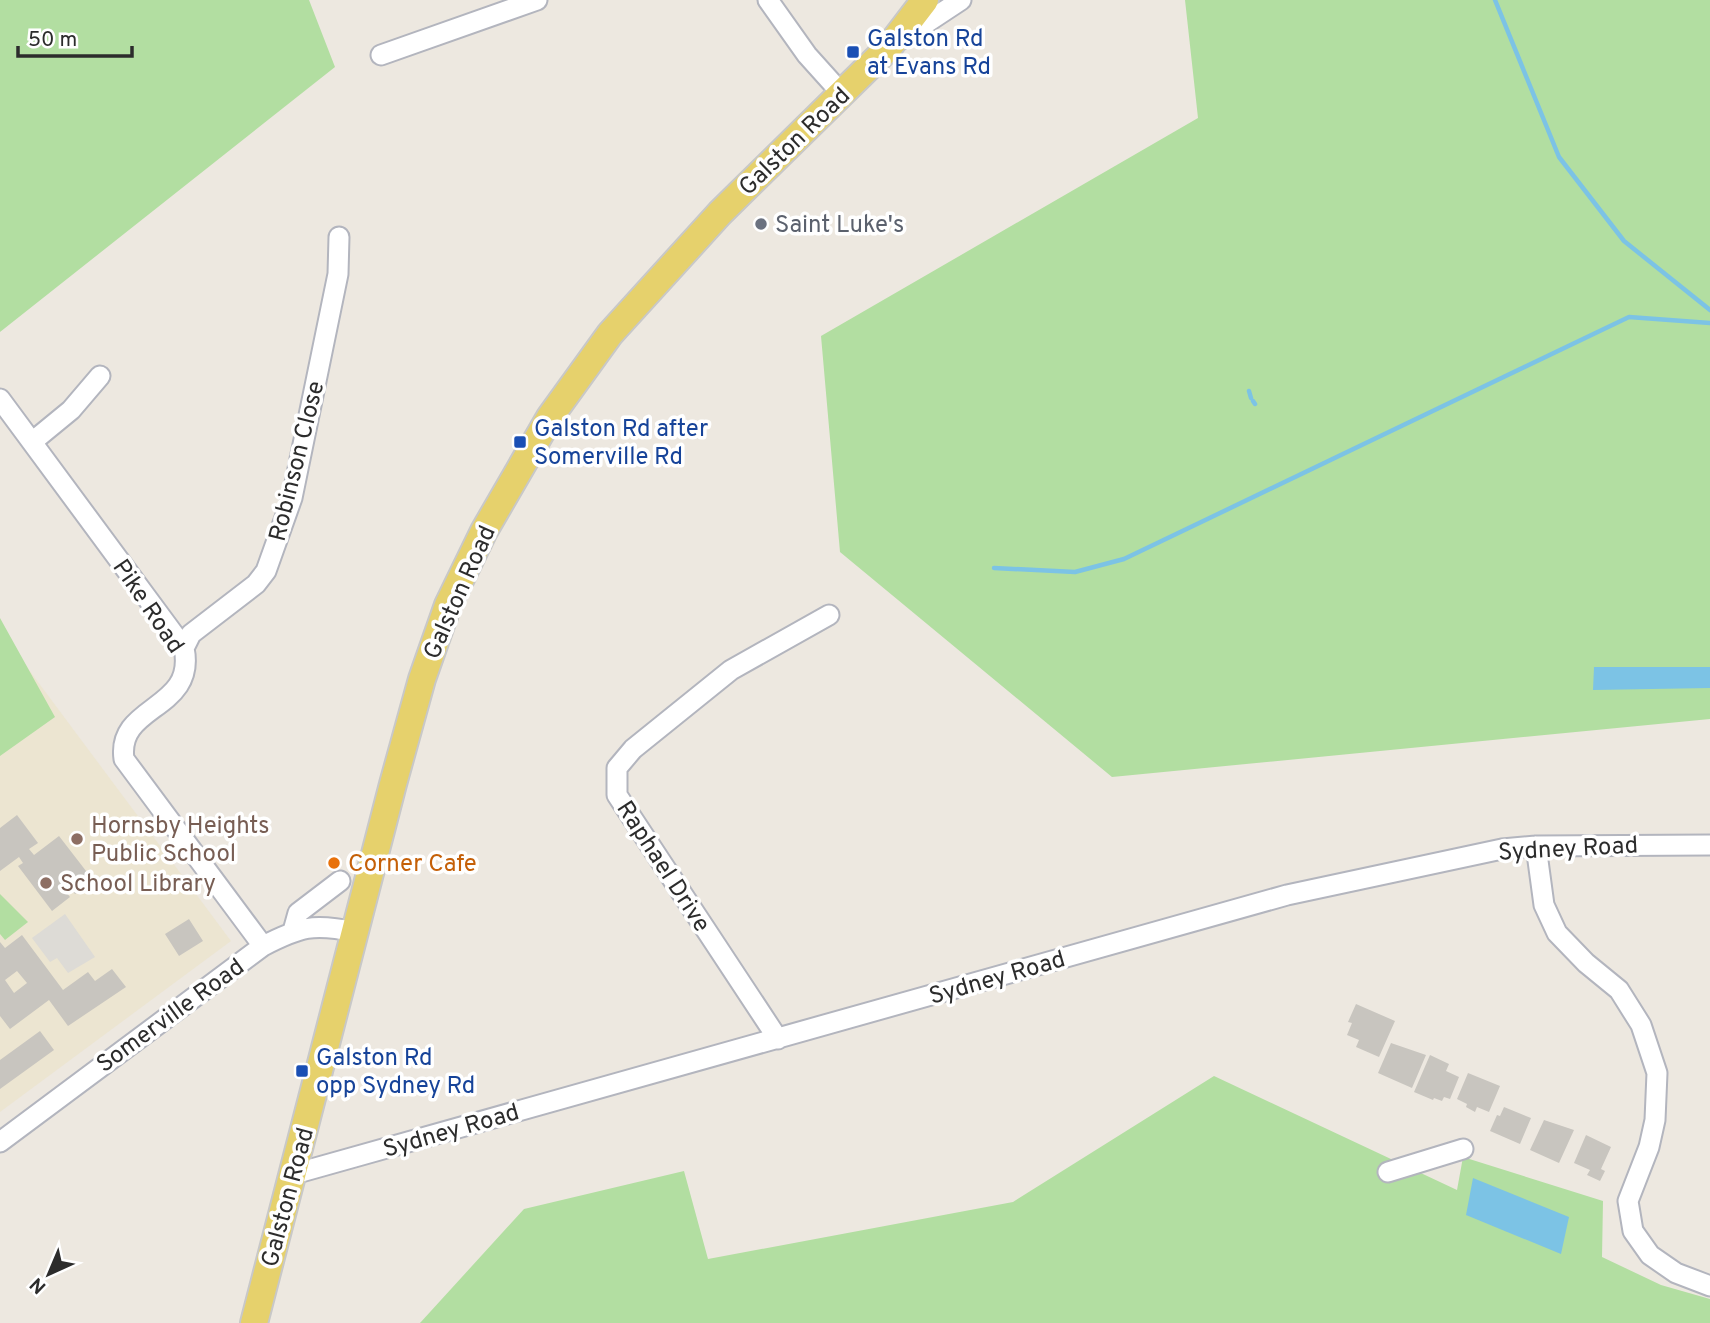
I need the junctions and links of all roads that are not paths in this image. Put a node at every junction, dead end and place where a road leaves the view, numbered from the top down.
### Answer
1 (537, 0) edge
2 (768, 0) edge
3 (925, 0) edge
4 (961, 0) edge
5 (889, 47) junction
6 (381, 55) dead end
7 (843, 95) junction
8 (339, 237) dead end
9 (100, 376) dead end
10 (0, 399) edge
11 (71, 410) junction
12 (32, 442) junction
13 (46, 461) junction
14 (829, 615) dead end
15 (184, 648) junction
16 (1710, 845) edge
17 (1536, 846) junction
18 (340, 881) dead end
19 (293, 931) junction
20 (355, 932) junction
21 (263, 946) junction
22 (778, 1039) junction
23 (0, 1142) edge
24 (1463, 1149) dead end
25 (1388, 1172) dead end
26 (294, 1174) junction
27 (1710, 1286) edge
28 (254, 1323) edge

1 - 6 street
2 - 7 street
3 - 5 main road, Galston Road
4 - 5 street
5 - 7 main road, Galston Road
7 - 20 main road, Galston Road
8 - 15 street, Robinson Close
9 - 11 street
10 - 12 street, Pike Road
11 - 12 street
11 - 13 street
12 - 13 street, Pike Road
13 - 15 street, Pike Road
14 - 22 street, Raphael Drive
15 - 21 street, Pike Road
16 - 17 street, Sydney Road
17 - 22 street, Sydney Road
17 - 27 street
18 - 19 street
19 - 20 street, Somerville Road
19 - 21 street, Somerville Road
20 - 26 main road, Galston Road
21 - 23 street, Somerville Road
22 - 26 street, Sydney Road
24 - 25 street
26 - 28 main road, Galston Road

